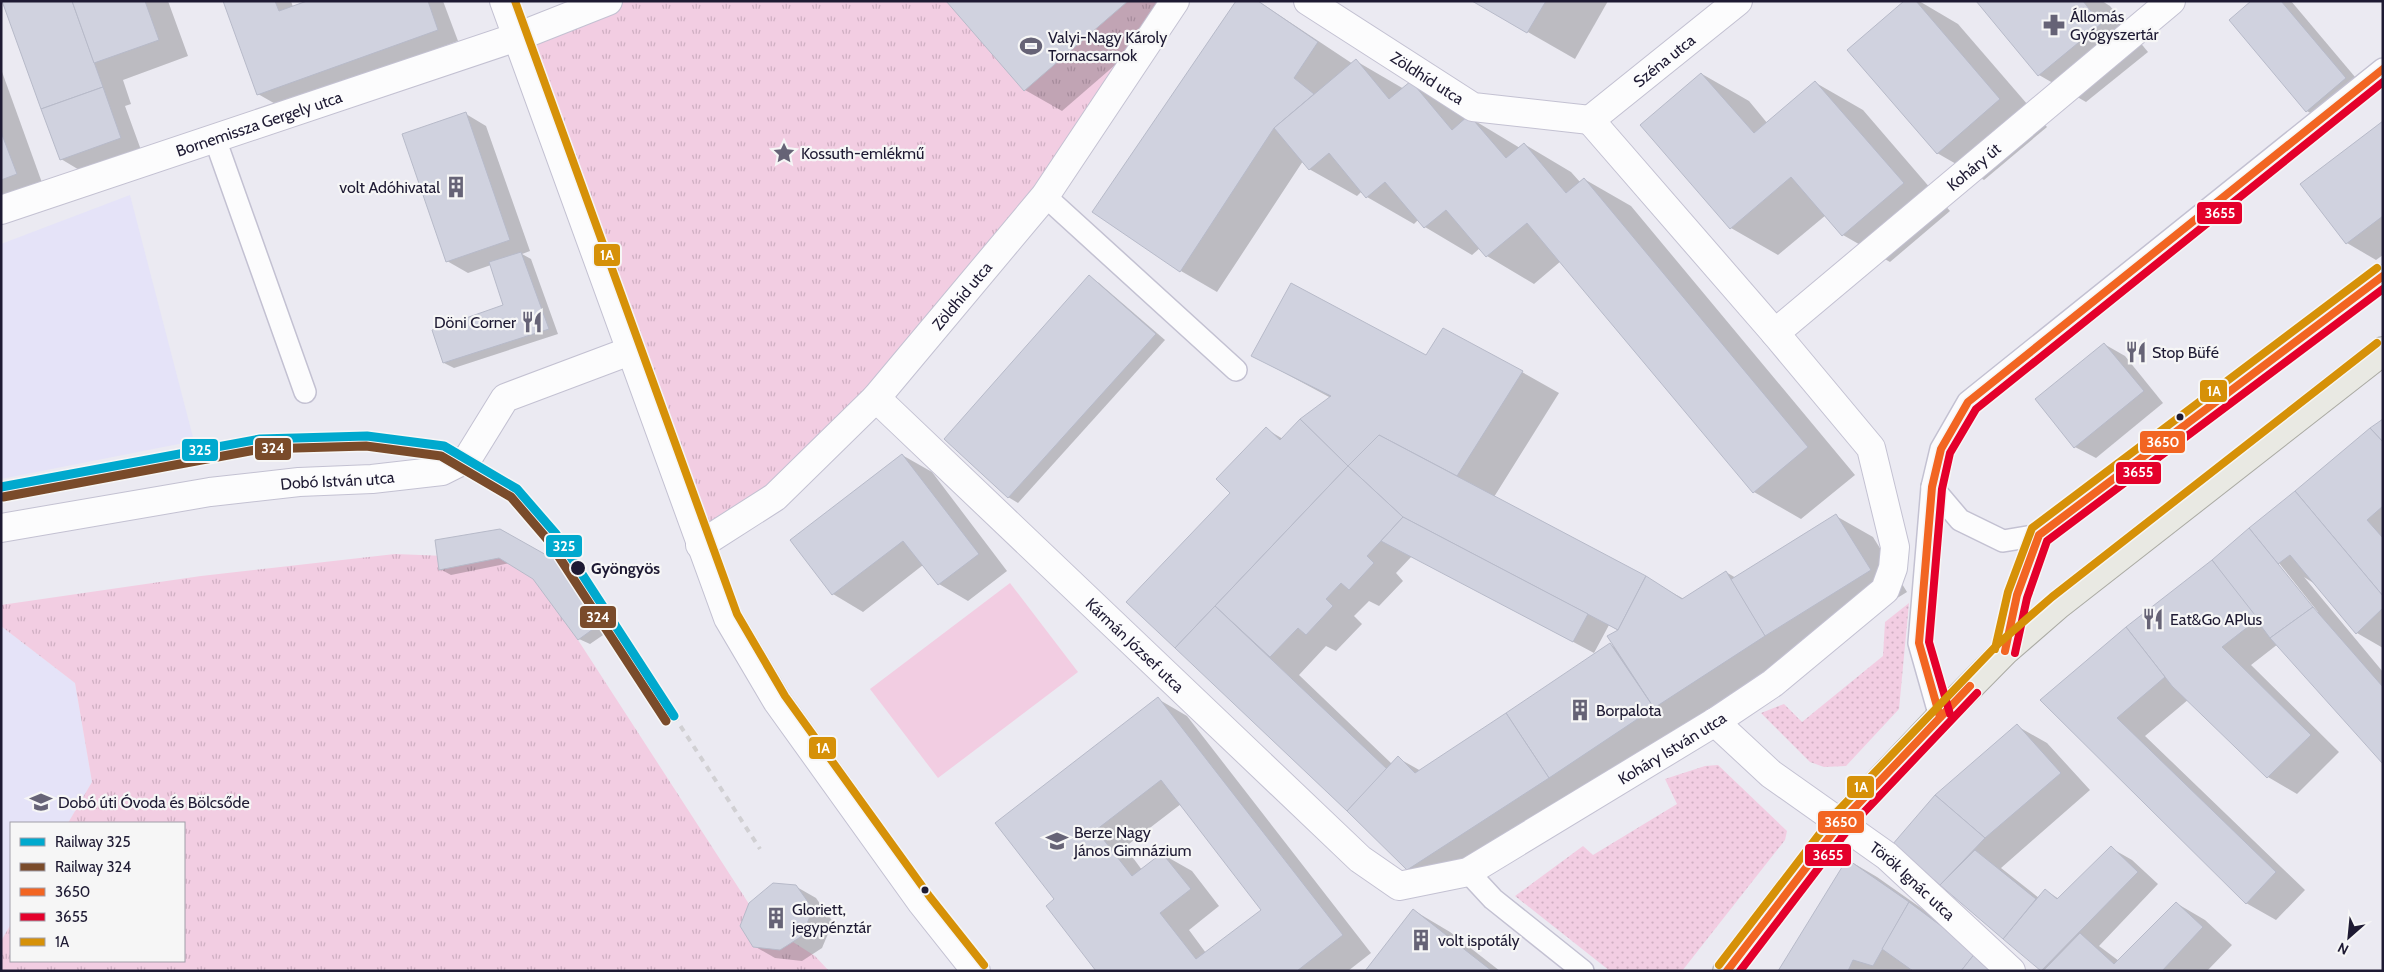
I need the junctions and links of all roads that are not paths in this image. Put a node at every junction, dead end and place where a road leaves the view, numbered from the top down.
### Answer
1 (504, 1) edge
2 (608, 1) edge
3 (1175, 1) edge
4 (1308, 1) edge
5 (1738, 1) edge
6 (2171, 1) edge
7 (517, 37) junction
8 (2383, 69) edge
9 (1590, 120) junction
10 (215, 139) junction
11 (1045, 196) junction
12 (1, 210) edge
13 (2383, 276) edge
14 (1776, 333) junction
15 (630, 351) junction
16 (2383, 351) edge
17 (1236, 370) dead end
18 (305, 392) dead end
19 (876, 398) junction
20 (1932, 486) junction
21 (1, 528) edge
22 (2039, 535) junction
23 (700, 545) junction
24 (2005, 651) junction
25 (1940, 716) junction
26 (1715, 722) junction
27 (1841, 822) junction
28 (1468, 872) junction
29 (1399, 886) joint
30 (976, 971) edge
31 (1583, 971) edge
32 (1727, 971) edge
33 (2011, 971) edge

1 - 7 street
2 - 7 street, Bornemissza Gergely utca
3 - 11 street, Zöldhíd utca
4 - 9 street, Zöldhíd utca
5 - 9 street, Széna utca
6 - 14 street, Koháry út
7 - 10 street, Bornemissza Gergely utca
7 - 15 street
8 - 20 lane
9 - 14 street
10 - 12 street, Bornemissza Gergely utca
10 - 18 lane
11 - 17 lane
11 - 19 street, Zöldhíd utca
13 - 22 lane
14 - 26 street, Koháry István utca
15 - 21 street, Dobó István utca
15 - 23 street
16 - 24 main road
19 - 23 street, Zöldhíd utca
19 - 29 street, Kármán József utca
20 - 22 lane
20 - 25 lane
22 - 24 lane
23 - 30 street
24 - 25 main road
25 - 27 main road
26 - 27 street, Török Ignác utca
26 - 28 street, Koháry István utca
27 - 32 main road
27 - 33 street, Török Ignác utca
28 - 29 street, Koháry István utca
28 - 31 lane

